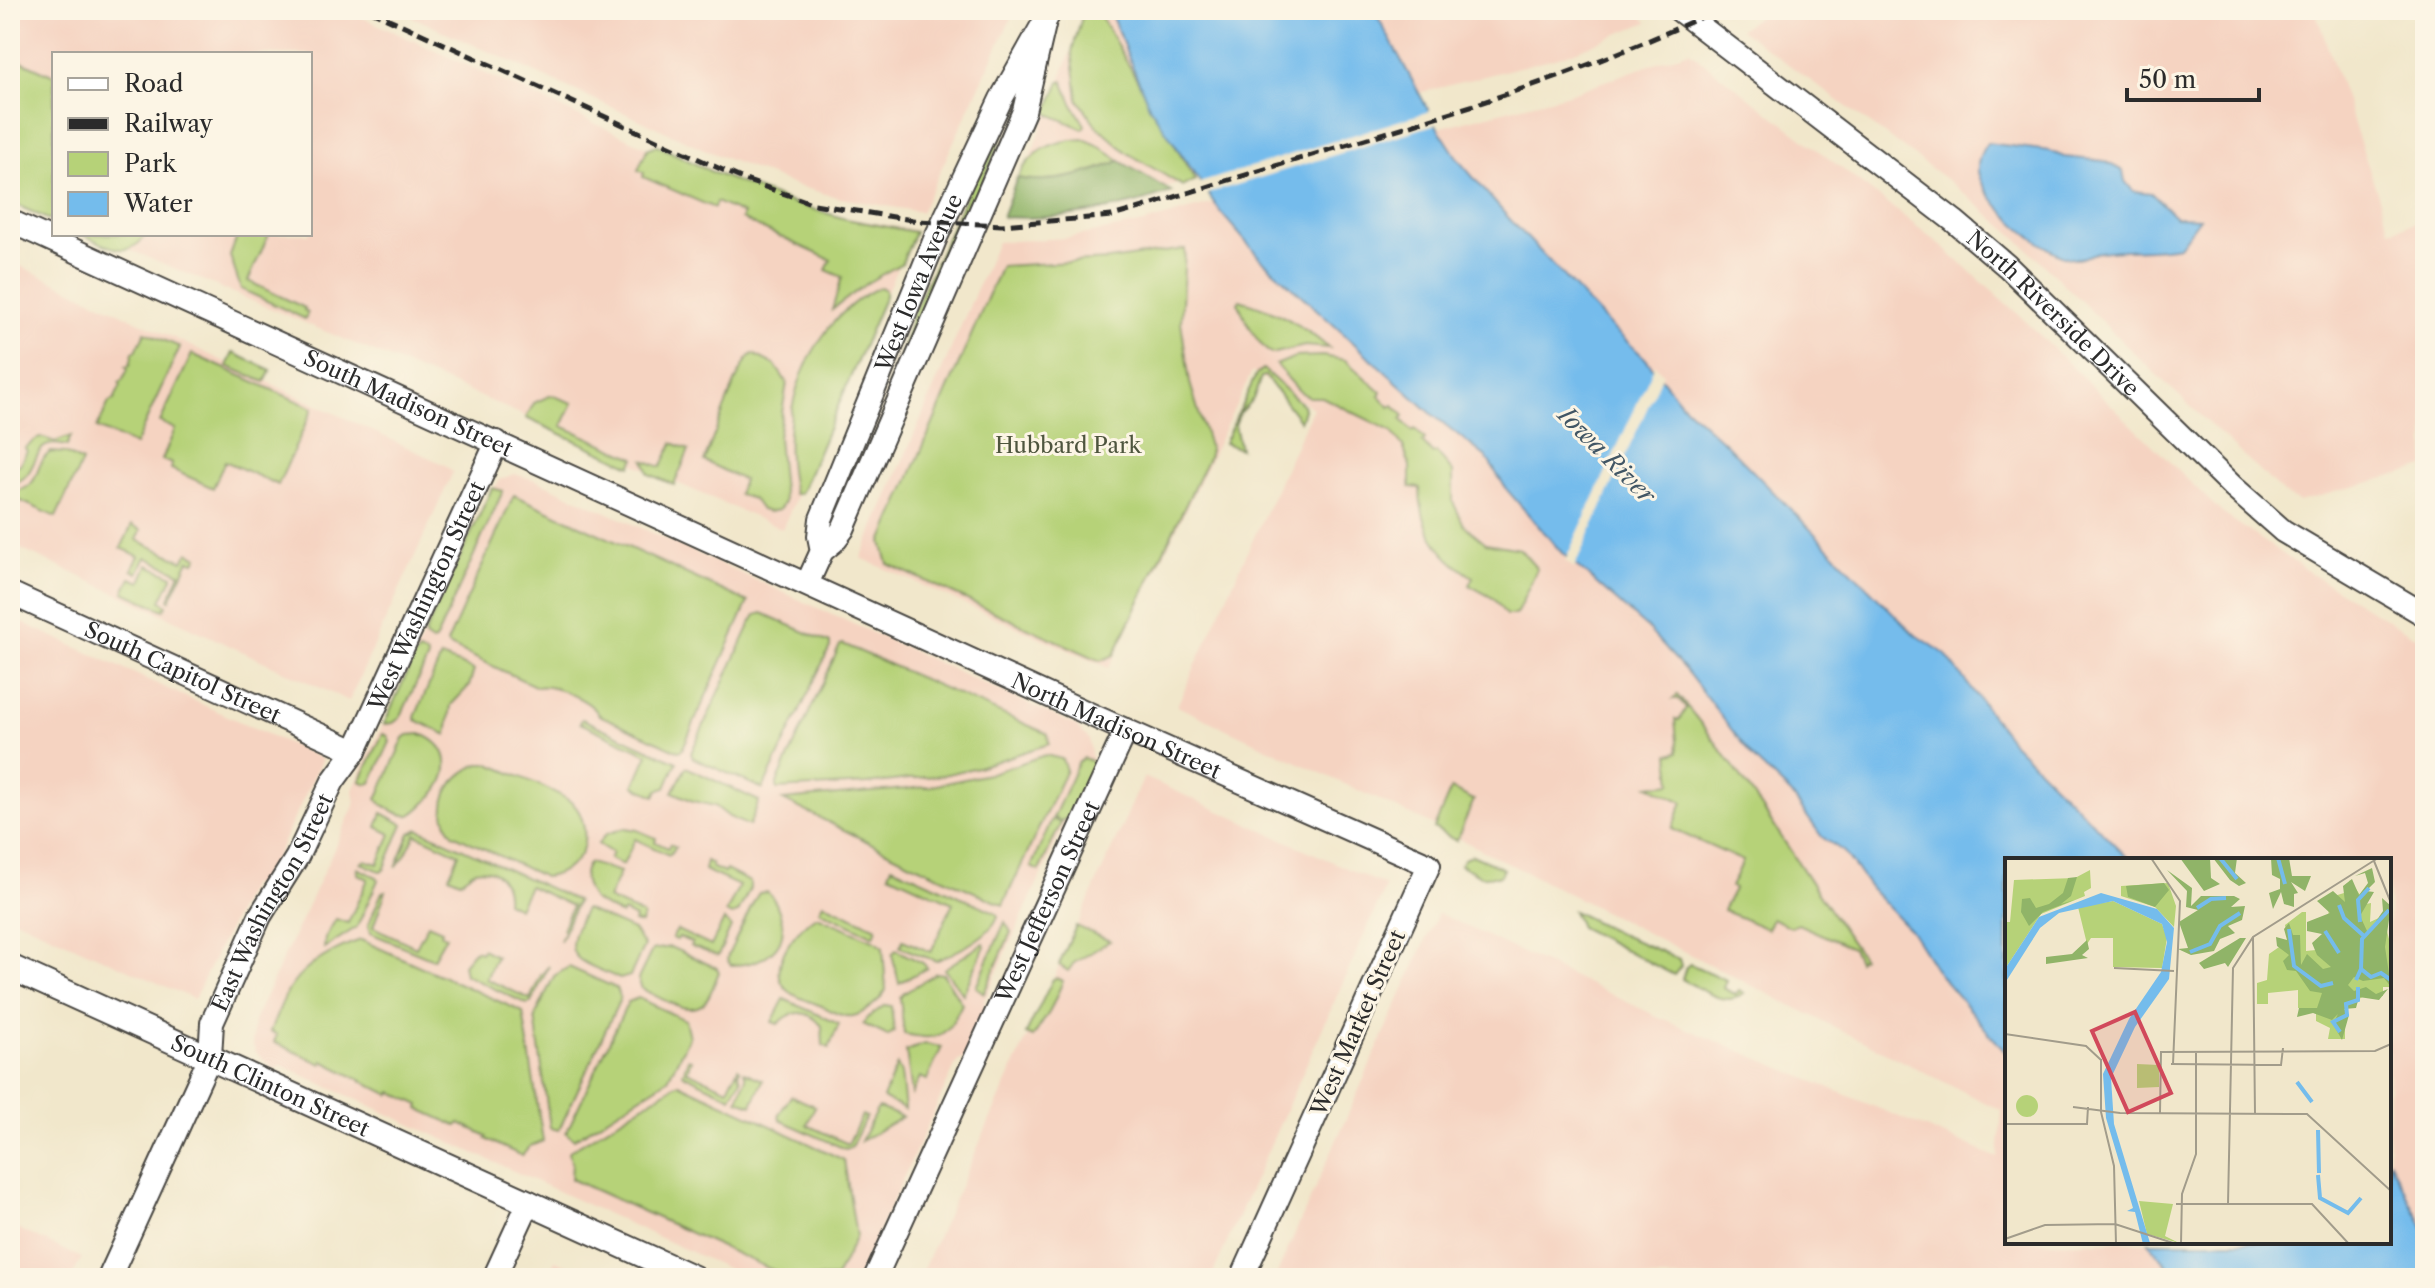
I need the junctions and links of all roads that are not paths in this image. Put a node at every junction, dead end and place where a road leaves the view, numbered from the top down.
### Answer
1 (1679, 10) edge
2 (1048, 18) edge
3 (10, 221) edge
4 (497, 442) junction
5 (822, 551) junction
6 (807, 584) junction
7 (10, 593) edge
8 (2425, 615) edge
9 (1126, 730) junction
10 (355, 751) junction
11 (1429, 865) joint
12 (10, 967) edge
13 (210, 1057) junction
14 (529, 1202) junction
15 (109, 1278) edge
16 (494, 1278) edge
17 (694, 1278) edge
18 (875, 1278) edge
19 (1242, 1278) edge

1 - 8 street, North Riverside Drive
2 - 5 street, West Iowa Avenue
2 - 5 street, West Iowa Avenue
3 - 4 street, South Madison Street
4 - 6 street, South Madison Street
4 - 10 street, West Washington Street
5 - 6 street, West Iowa Avenue
6 - 9 street, North Madison Street
7 - 10 street, South Capitol Street
9 - 11 street, North Madison Street
9 - 18 street, West Jefferson Street
10 - 13 street, East Washington Street
11 - 19 street, West Market Street
12 - 13 main road, South Clinton Street
13 - 14 main road, South Clinton Street
13 - 15 street, East Washington Street
14 - 16 street
14 - 17 main road, South Clinton Street

